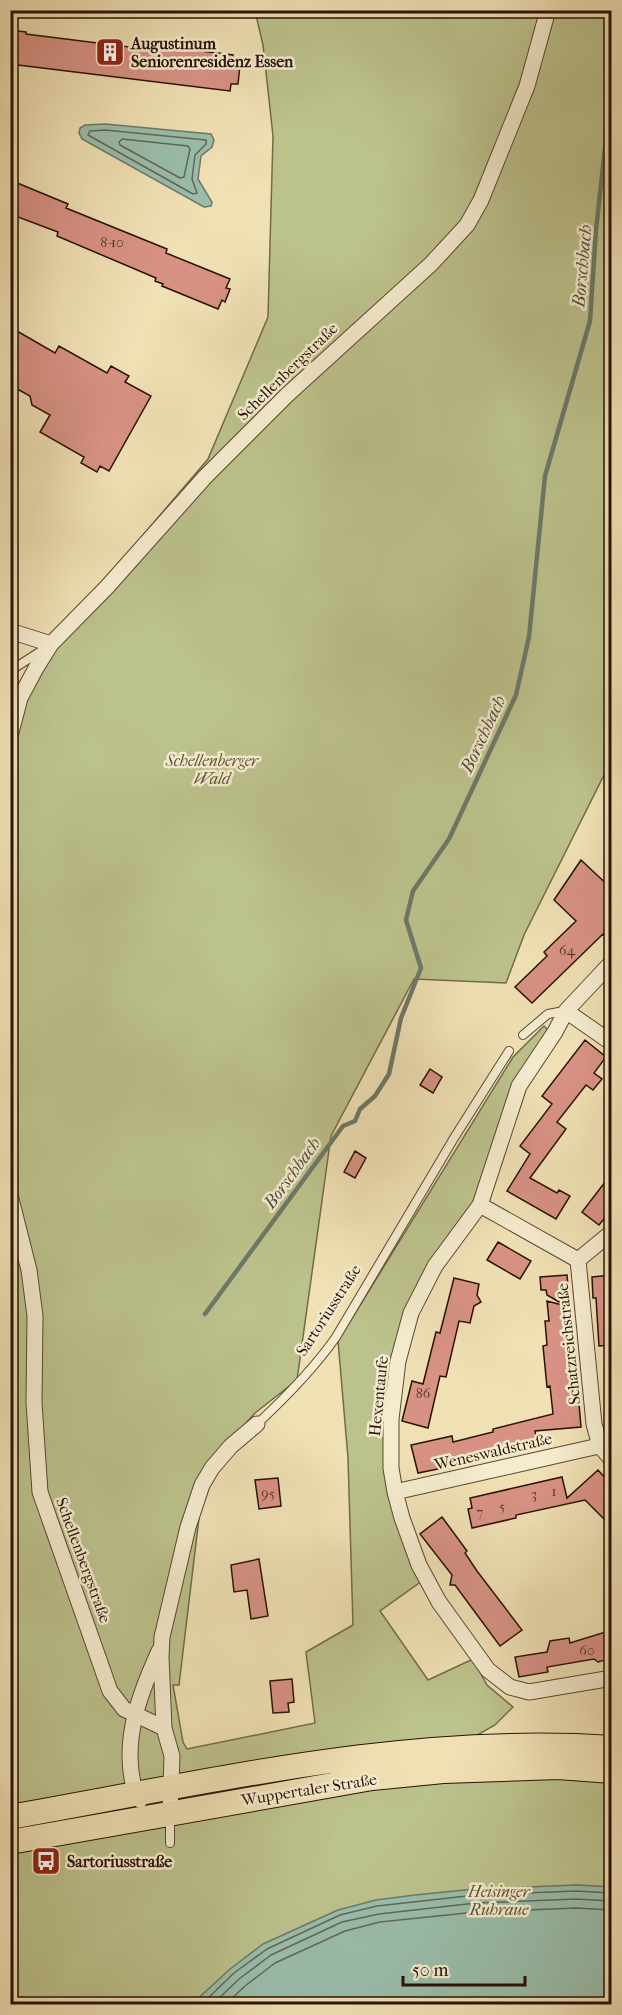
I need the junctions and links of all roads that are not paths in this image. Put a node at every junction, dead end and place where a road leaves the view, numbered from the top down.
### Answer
1 (549, 10) edge
2 (10, 631) edge
3 (51, 644) junction
4 (10, 671) edge
5 (10, 736) edge
6 (612, 962) edge
7 (566, 1011) junction
8 (523, 1035) dead end
9 (612, 1043) edge
10 (509, 1051) dead end
11 (10, 1195) edge
12 (480, 1204) junction
13 (612, 1233) edge
14 (578, 1260) junction
15 (257, 1424) joint
16 (606, 1444) edge
17 (612, 1460) edge
18 (395, 1491) junction
19 (161, 1648) junction
20 (612, 1678) edge
21 (135, 1714) junction
22 (164, 1728) junction
23 (612, 1748) edge
24 (612, 1771) edge
25 (172, 1788) junction
26 (135, 1794) junction
27 (162, 1814) junction
28 (10, 1817) edge
29 (10, 1842) edge
30 (170, 1843) dead end

1 - 3 street, Schellenbergstraße
2 - 3 street
3 - 4 lane
3 - 5 street, Schellenbergstraße
6 - 7 street
7 - 8 lane
7 - 9 street
7 - 12 street, Hexentaufe
10 - 15 lane, Sartoriusstraße
11 - 21 street, Schellenbergstraße
12 - 14 street, Schatzreichstraße
12 - 18 street, Hexentaufe
13 - 14 street
14 - 16 street, Schatzreichstraße
15 - 19 street, Sartoriusstraße
16 - 17 street, Schatzreichstraße
16 - 18 street, Weneswaldstraße
18 - 20 street, Hexentaufe
19 - 21 street, Sartoriusstraße
19 - 22 street, Sartoriusstraße
21 - 22 street, Schellenbergstraße
21 - 26 street, Sartoriusstraße
22 - 25 street, Sartoriusstraße
23 - 25 main road, Wuppertaler Straße
24 - 27 main road, Wuppertaler Straße
25 - 26 main road, Wuppertaler Straße
25 - 27 street, Sartoriusstraße
26 - 27 street
26 - 28 main road, Wuppertaler Straße
27 - 29 main road, Wuppertaler Straße
27 - 30 lane

